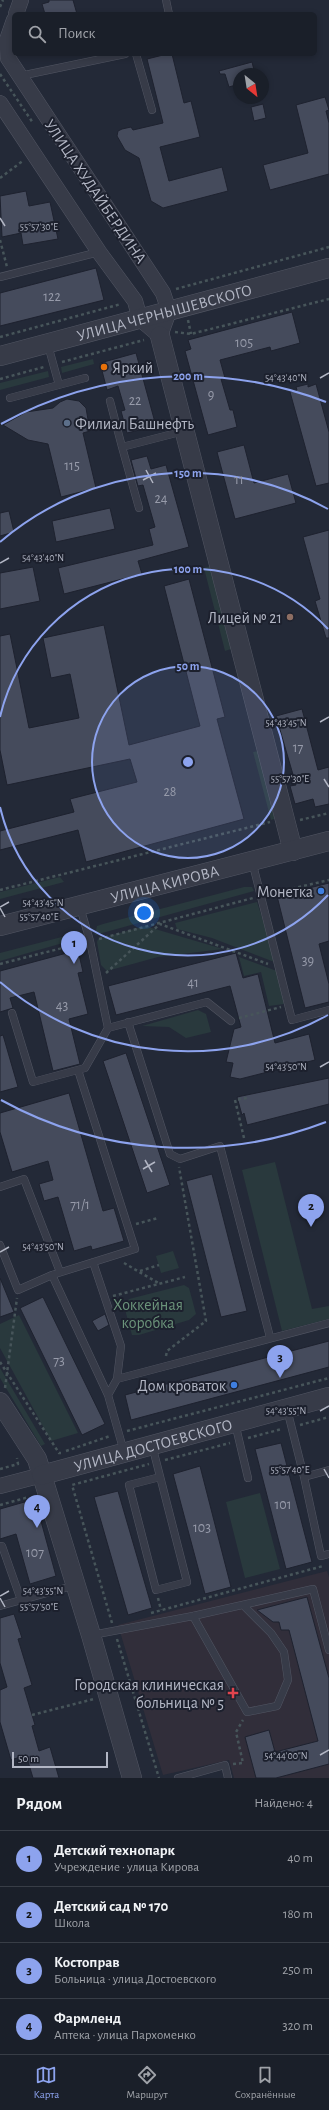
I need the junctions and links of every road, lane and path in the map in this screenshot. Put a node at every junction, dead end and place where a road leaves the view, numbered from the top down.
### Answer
1 (2, 0) edge
2 (21, 0) edge
3 (166, 0) edge
4 (0, 7) edge
5 (17, 12) edge
6 (169, 12) edge
7 (12, 26) edge
8 (115, 56) edge
9 (137, 56) edge
10 (4, 57) edge
11 (19, 76) junction
12 (0, 103) edge
13 (152, 110) dead end
14 (34, 153) junction
15 (0, 178) edge
16 (0, 240) edge
17 (329, 247) edge
18 (99, 252) junction
19 (329, 268) edge
20 (9, 275) junction
21 (0, 277) edge
22 (163, 293) junction
23 (329, 299) edge
24 (135, 301) junction
25 (169, 311) junction
26 (140, 319) junction
27 (160, 336) junction
28 (0, 337) edge
29 (48, 344) junction
30 (0, 356) edge
31 (53, 364) junction
32 (0, 378) edge
33 (85, 378) dead end
34 (59, 385) junction
35 (10, 398) dead end
36 (110, 401) dead end
37 (184, 431) junction
38 (122, 447) junction
39 (139, 508) dead end
40 (329, 813) edge
41 (286, 824) junction
42 (329, 841) edge
43 (293, 851) junction
44 (252, 861) junction
45 (329, 880) edge
46 (0, 890) edge
47 (262, 896) junction
48 (80, 905) junction
49 (160, 924) junction
50 (0, 926) edge
51 (90, 941) junction
52 (0, 964) edge
53 (279, 968) junction
54 (98, 980) junction
55 (288, 1005) junction
56 (329, 1010) edge
57 (12, 1013) dead end
58 (231, 1020) joint
59 (128, 1022) junction
60 (108, 1028) junction
61 (78, 1070) junction
62 (247, 1098) dead end
63 (244, 1138) dead end
64 (180, 1159) junction
65 (0, 1187) edge
66 (158, 1218) dead end
67 (128, 1227) junction
68 (0, 1245) edge
69 (112, 1256) junction
70 (93, 1262) junction
71 (159, 1265) dead end
72 (139, 1271) junction
73 (60, 1272) junction
74 (52, 1275) junction
75 (185, 1277) dead end
76 (160, 1284) junction
77 (105, 1298) junction
78 (16, 1309) dead end
79 (329, 1323) edge
80 (270, 1337) junction
81 (0, 1362) edge
82 (163, 1367) junction
83 (7, 1374) junction
84 (329, 1378) edge
85 (117, 1379) junction
86 (108, 1395) junction
87 (329, 1397) edge
88 (1, 1406) edge
89 (287, 1408) junction
90 (329, 1417) edge
91 (235, 1422) junction
92 (292, 1427) junction
93 (118, 1433) junction
94 (239, 1441) junction
95 (124, 1453) junction
96 (154, 1454) junction
97 (18, 1464) dead end
98 (0, 1468) edge
99 (329, 1470) edge
100 (42, 1475) junction
101 (160, 1477) junction
102 (304, 1477) junction
103 (248, 1478) dead end
104 (72, 1485) dead end
105 (0, 1486) edge
106 (29, 1498) dead end
107 (0, 1505) edge
108 (0, 1546) edge
109 (329, 1554) edge
110 (321, 1556) junction
111 (76, 1584) junction
112 (21, 1600) junction
113 (243, 1605) junction
114 (0, 1606) edge
115 (147, 1614) dead end
116 (193, 1616) junction
117 (119, 1621) dead end
118 (112, 1623) dead end
119 (92, 1635) junction
120 (329, 1650) edge
121 (108, 1695) junction
122 (247, 1712) junction
123 (32, 1715) dead end
124 (225, 1766) junction
125 (132, 1778) edge
126 (178, 1778) edge
127 (228, 1778) edge

1 - 4 path
2 - 5 street
3 - 6 lane
7 - 10 street
8 - 11 lane
9 - 13 lane
10 - 11 street, УЛИЦА ХУДАЙБЕРДИНА
11 - 22 street, УЛИЦА ХУДАЙБЕРДИНА
12 - 14 street, УЛИЦА ХУДАЙБЕРДИНА
14 - 15 path
14 - 18 street, УЛИЦА ХУДАЙБЕРДИНА
16 - 20 path
17 - 22 path
18 - 20 lane
18 - 24 street, УЛИЦА ХУДАЙБЕРДИНА
19 - 25 street, УЛИЦА ЧЕРНЫШЕВСКОГО
20 - 21 lane
22 - 25 street, УЛИЦА ХУДАЙБЕРДИНА
23 - 27 path
24 - 26 street, УЛИЦА ХУДАЙБЕРДИНА
24 - 28 path
25 - 26 street, УЛИЦА ЧЕРНЫШЕВСКОГО
25 - 27 street
26 - 27 street
26 - 29 street, УЛИЦА ЧЕРНЫШЕВСКОГО
27 - 31 path
27 - 37 street
29 - 30 street, УЛИЦА ЧЕРНЫШЕВСКОГО
29 - 31 lane
31 - 32 path
31 - 34 lane
33 - 34 lane
34 - 35 lane
36 - 38 lane
37 - 38 lane
37 - 41 street
38 - 39 lane
40 - 41 path
41 - 43 street
41 - 46 path
42 - 43 street, УЛИЦА КИРОВА
43 - 44 street, УЛИЦА КИРОВА
44 - 47 lane
44 - 48 street, УЛИЦА КИРОВА
45 - 47 path
47 - 49 path
47 - 53 lane
48 - 50 street, УЛИЦА КИРОВА
48 - 51 lane
49 - 51 path
49 - 53 path
49 - 54 path
51 - 52 path
51 - 54 lane
53 - 55 lane
54 - 60 lane
55 - 56 lane
55 - 58 path
57 - 61 lane
58 - 59 lane
59 - 60 lane
59 - 64 lane
60 - 61 lane
61 - 67 lane
62 - 63 path
64 - 80 lane
64 - 82 path
65 - 73 lane
66 - 67 path
67 - 69 lane
68 - 74 lane
69 - 70 lane
69 - 72 path
70 - 73 lane
70 - 77 lane
71 - 72 path
72 - 76 path
73 - 74 lane
74 - 86 lane
75 - 76 path
76 - 77 path
77 - 85 lane
78 - 83 path
79 - 80 lane
80 - 82 lane
81 - 83 path
82 - 85 lane
83 - 88 path
83 - 93 path
84 - 93 path
85 - 86 lane
86 - 93 lane
87 - 89 street, УЛИЦА ДОСТОЕВСКОГО
88 - 100 street
89 - 91 street, УЛИЦА ДОСТОЕВСКОГО
89 - 92 lane
90 - 92 path
91 - 94 lane
91 - 96 street, УЛИЦА ДОСТОЕВСКОГО
92 - 94 path
92 - 102 lane
93 - 95 lane
94 - 96 path
94 - 103 lane
95 - 96 street, УЛИЦА ДОСТОЕВСКОГО
95 - 100 street, УЛИЦА ДОСТОЕВСКОГО
96 - 101 lane
96 - 104 path
97 - 98 path
99 - 102 lane
100 - 105 street, УЛИЦА ДОСТОЕВСКОГО
100 - 111 street
101 - 101 lane
102 - 110 lane
106 - 107 path
108 - 112 lane
109 - 110 lane
110 - 115 path
111 - 112 lane
111 - 119 street
112 - 114 lane
113 - 116 lane
113 - 120 lane
113 - 122 lane
116 - 119 lane
116 - 122 lane
117 - 118 path
119 - 121 street
121 - 123 path
121 - 125 street
122 - 124 path
124 - 126 lane
124 - 127 lane

